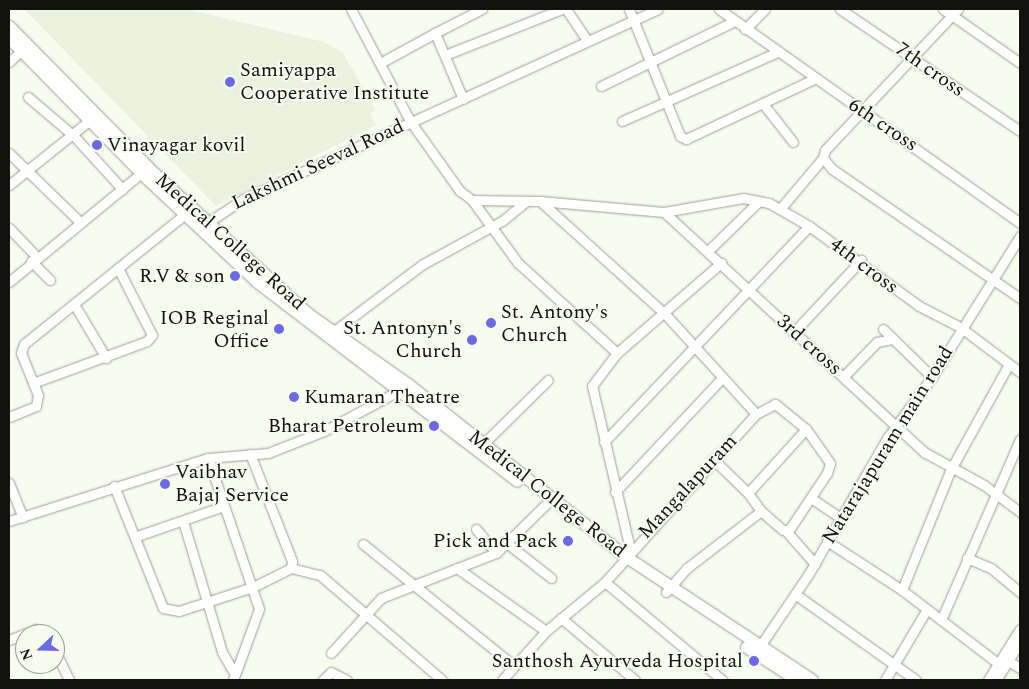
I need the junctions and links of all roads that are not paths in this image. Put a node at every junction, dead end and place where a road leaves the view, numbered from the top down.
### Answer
1 (351, 9) edge
2 (482, 9) edge
3 (562, 9) edge
4 (566, 9) edge
5 (630, 9) edge
6 (658, 9) edge
7 (719, 9) edge
8 (765, 9) edge
9 (840, 9) edge
10 (943, 9) edge
11 (955, 12) edge
12 (735, 20) junction
13 (634, 21) junction
14 (9, 26) edge
15 (745, 29) junction
16 (435, 34) junction
17 (9, 38) edge
18 (587, 40) junction
19 (24, 48) junction
20 (778, 52) junction
21 (445, 55) junction
22 (915, 58) junction
23 (9, 62) edge
24 (382, 62) junction
25 (650, 63) junction
26 (1020, 63) edge
27 (816, 78) junction
28 (601, 86) dead end
29 (28, 97) dead end
30 (463, 99) junction
31 (666, 103) junction
32 (764, 105) junction
33 (864, 112) junction
34 (92, 119) junction
35 (622, 121) dead end
36 (410, 122) junction
37 (1020, 131) edge
38 (74, 136) junction
39 (793, 142) dead end
40 (9, 153) edge
41 (823, 158) junction
42 (25, 172) junction
43 (141, 173) junction
44 (9, 185) edge
45 (122, 189) junction
46 (472, 200) junction
47 (527, 201) junction
48 (540, 201) junction
49 (759, 201) junction
50 (780, 209) junction
51 (664, 212) junction
52 (185, 214) junction
53 (81, 223) junction
54 (1020, 223) edge
55 (204, 225) junction
56 (809, 226) junction
57 (490, 227) junction
58 (9, 228) edge
59 (1020, 236) edge
60 (708, 251) junction
61 (33, 258) junction
62 (861, 260) junction
63 (721, 264) junction
64 (118, 268) junction
65 (259, 279) junction
66 (50, 280) dead end
67 (992, 281) junction
68 (9, 282) edge
69 (750, 291) junction
70 (1020, 298) edge
71 (74, 304) junction
72 (665, 314) junction
73 (960, 327) junction
74 (883, 329) dead end
75 (334, 331) junction
76 (793, 333) junction
77 (893, 339) junction
78 (696, 349) junction
79 (618, 354) junction
80 (106, 358) junction
81 (1009, 364) junction
82 (1020, 372) edge
83 (844, 376) junction
84 (932, 377) junction
85 (722, 378) junction
86 (548, 380) dead end
87 (33, 383) junction
88 (405, 387) junction
89 (756, 414) junction
90 (9, 417) edge
91 (896, 426) junction
92 (806, 429) junction
93 (1020, 440) edge
94 (604, 442) junction
95 (483, 444) junction
96 (250, 454) junction
97 (208, 458) junction
98 (712, 459) junction
99 (951, 469) junction
100 (9, 483) edge
101 (114, 486) junction
102 (615, 492) junction
103 (748, 493) junction
104 (997, 493) junction
105 (812, 498) junction
106 (545, 505) junction
107 (224, 506) junction
108 (762, 511) junction
109 (1020, 512) edge
110 (23, 517) junction
111 (841, 518) junction
112 (183, 521) junction
113 (9, 522) edge
114 (476, 529) dead end
115 (786, 531) junction
116 (137, 536) junction
117 (828, 541) junction
118 (363, 544) dead end
119 (508, 544) junction
120 (496, 553) junction
121 (626, 555) junction
122 (967, 558) junction
123 (815, 564) junction
124 (291, 568) junction
125 (457, 568) junction
126 (550, 578) dead end
127 (605, 582) junction
128 (411, 585) junction
129 (253, 587) junction
130 (668, 589) junction
131 (902, 590) junction
132 (1020, 592) edge
133 (796, 594) junction
134 (206, 603) junction
135 (928, 610) junction
136 (366, 615) junction
137 (561, 618) junction
138 (941, 620) junction
139 (1020, 629) edge
140 (546, 631) junction
141 (1020, 642) edge
142 (757, 650) junction
143 (332, 653) dead end
144 (894, 663) junction
145 (1004, 665) junction
146 (514, 666) junction
147 (1020, 668) edge
148 (233, 676) edge
149 (793, 679) edge
150 (323, 680) edge
151 (347, 680) edge
152 (442, 680) edge
153 (502, 680) edge
154 (635, 680) edge
155 (722, 680) edge
156 (812, 680) edge
157 (885, 680) edge
158 (916, 680) edge
159 (988, 680) edge
160 (996, 680) edge

1 - 24 street
2 - 16 street
3 - 21 street
4 - 18 street
5 - 13 street
6 - 13 street, Lakshmi Seeval Road
7 - 12 street, 6th cross
8 - 15 street
9 - 22 street, 7th cross
10 - 11 street
11 - 22 street
11 - 26 street
12 - 15 street, 6th cross
12 - 25 street
13 - 18 street, Lakshmi Seeval Road
13 - 25 street
14 - 19 main road, Medical College Road
15 - 20 street, 6th cross
16 - 21 street
16 - 24 street
17 - 19 main road, Medical College Road
18 - 30 street, Lakshmi Seeval Road
19 - 23 street
19 - 34 main road, Medical College Road
20 - 27 street, 6th cross
20 - 31 street
21 - 30 street
22 - 33 street
22 - 37 street, 7th cross
24 - 36 street
25 - 28 street
25 - 31 street
27 - 32 street
27 - 33 street, 6th cross
29 - 38 street
30 - 36 street, Lakshmi Seeval Road
31 - 32 street
31 - 35 street
32 - 39 street
33 - 41 street
33 - 54 street, 6th cross
34 - 38 street
34 - 43 main road, Medical College Road
34 - 55 main road, Medical College Road
36 - 46 street
36 - 55 street, Lakshmi Seeval Road
38 - 42 street
38 - 45 street
40 - 42 street
41 - 50 street
41 - 67 street
42 - 44 street
42 - 53 street
43 - 45 street
43 - 52 main road, Medical College Road
45 - 53 street
46 - 47 street, 4th cross
46 - 57 street
47 - 48 street, 4th cross
47 - 57 street
48 - 51 street, 4th cross
48 - 72 street
49 - 50 street, 4th cross
49 - 51 street, 4th cross
49 - 60 street
50 - 56 street, 4th cross
51 - 60 street, 3rd cross
52 - 55 main road, Medical College Road
52 - 64 street
53 - 61 street
55 - 65 main road, Medical College Road
56 - 62 street, 4th cross
56 - 69 street
57 - 75 street
57 - 79 street
58 - 61 street
59 - 67 street, Natarajapuram main road
60 - 63 street, 3rd cross
61 - 66 street
61 - 68 street
62 - 73 street, 4th cross
62 - 76 street
63 - 69 street, 3rd cross
63 - 72 street
64 - 71 street
64 - 80 street
65 - 75 main road, Medical College Road
65 - 88 main road, Medical College Road
67 - 70 street
67 - 73 street, Natarajapuram main road
69 - 76 street, 3rd cross
69 - 78 street
71 - 80 street
71 - 87 street
72 - 78 street
72 - 79 street
73 - 81 street, 4th cross
73 - 84 street, Natarajapuram main road
74 - 77 street
75 - 88 main road, Medical College Road
76 - 83 street, 3rd cross
77 - 83 street
77 - 84 street
78 - 85 street
78 - 94 street
79 - 94 street
80 - 87 street
81 - 82 street, 4th cross
81 - 99 street
83 - 91 street, 3rd cross
84 - 91 street, Natarajapuram main road
85 - 89 street
85 - 102 street
86 - 95 street
87 - 90 street
88 - 95 main road, Medical College Road
88 - 96 street
88 - 106 main road, Medical College Road
89 - 92 street
89 - 98 street, Mangalapuram
91 - 99 street, 3rd cross
91 - 111 street, Natarajapuram main road
92 - 103 street
92 - 105 street
93 - 104 street
94 - 102 street
95 - 121 main road, Medical College Road
96 - 97 street
96 - 124 street
97 - 101 street
97 - 107 street
98 - 103 street
98 - 121 street, Mangalapuram
99 - 104 street, 3rd cross
99 - 131 street
100 - 110 street
101 - 110 street
101 - 116 street
102 - 121 street
103 - 108 street
104 - 109 street, 3rd cross
104 - 122 street
105 - 111 street
105 - 115 street
106 - 119 street
106 - 121 main road, Medical College Road
107 - 112 street
107 - 129 street
108 - 115 street
108 - 130 street
110 - 113 street
111 - 117 street, Natarajapuram main road
112 - 116 street
112 - 134 street
114 - 120 street
115 - 123 street
116 - 134 street
117 - 123 street, Natarajapuram main road
117 - 131 street
118 - 128 street
119 - 120 street
119 - 126 street
120 - 125 street
121 - 127 street, Mangalapuram
121 - 130 main road, Medical College Road
122 - 132 street
122 - 138 street
123 - 133 street, Natarajapuram main road
124 - 129 street
124 - 136 street
125 - 128 street
125 - 140 street
127 - 137 street, Mangalapuram
127 - 155 street
128 - 136 street
128 - 146 street
129 - 134 street
129 - 148 street
130 - 142 main road, Medical College Road
131 - 135 street
133 - 142 street, Natarajapuram main road
133 - 144 street
134 - 148 street
135 - 138 street
135 - 144 street
136 - 143 street
136 - 152 street
137 - 140 street, Mangalapuram
137 - 154 street
138 - 145 street
139 - 145 street
140 - 146 street, Mangalapuram
141 - 145 street
142 - 149 main road, Medical College Road
142 - 156 main road, Medical College Road
144 - 157 street
144 - 158 street
145 - 147 street
145 - 159 street
145 - 160 street
146 - 153 street, Mangalapuram
150 - 151 street

